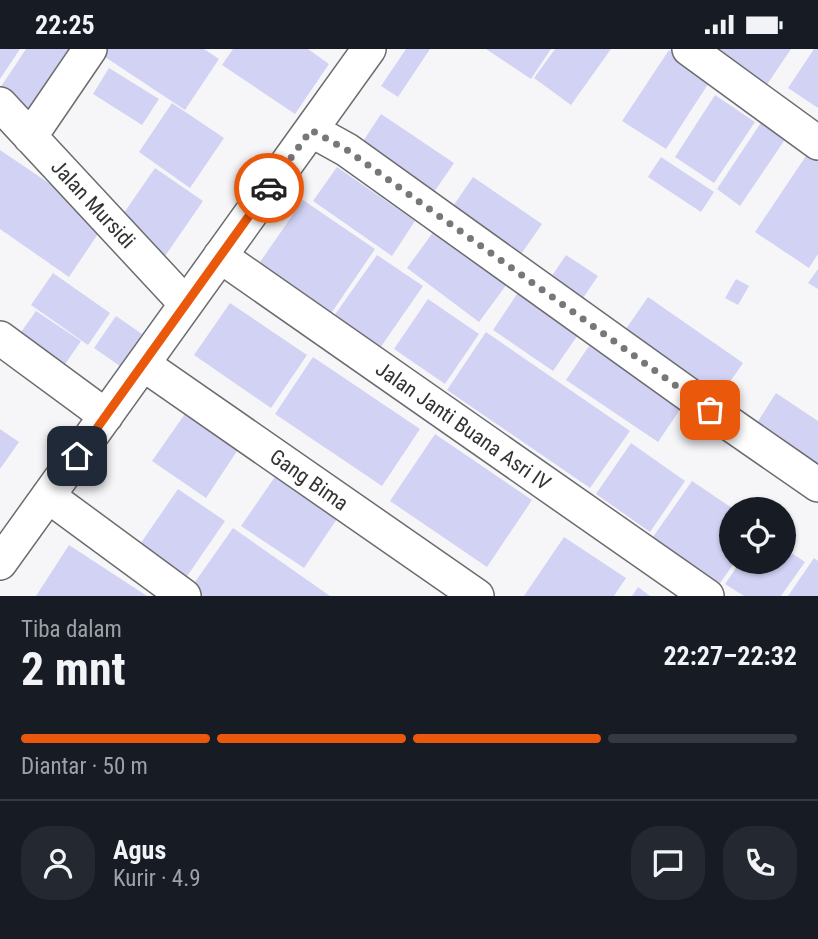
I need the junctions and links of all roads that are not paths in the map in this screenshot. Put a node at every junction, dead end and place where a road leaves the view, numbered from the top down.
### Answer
1 (90, 49) edge
2 (369, 49) edge
3 (689, 49) edge
4 (0, 104) edge
5 (311, 130) junction
6 (30, 137) junction
7 (818, 143) edge
8 (220, 256) junction
9 (186, 304) junction
10 (0, 338) edge
11 (143, 364) junction
12 (106, 416) junction
13 (818, 485) edge
14 (48, 496) junction
15 (0, 563) edge
16 (184, 596) edge
17 (477, 596) edge
18 (707, 596) edge

1 - 6 street
2 - 5 street
3 - 7 street
4 - 6 street, Jalan Mursidi
5 - 8 street
5 - 13 street
6 - 9 street, Jalan Mursidi
8 - 9 street
8 - 18 street, Jalan Janti Buana Asri IV
9 - 11 street
10 - 12 street
11 - 12 street
11 - 17 street, Gang Bima
12 - 14 street
14 - 15 street
14 - 16 street

